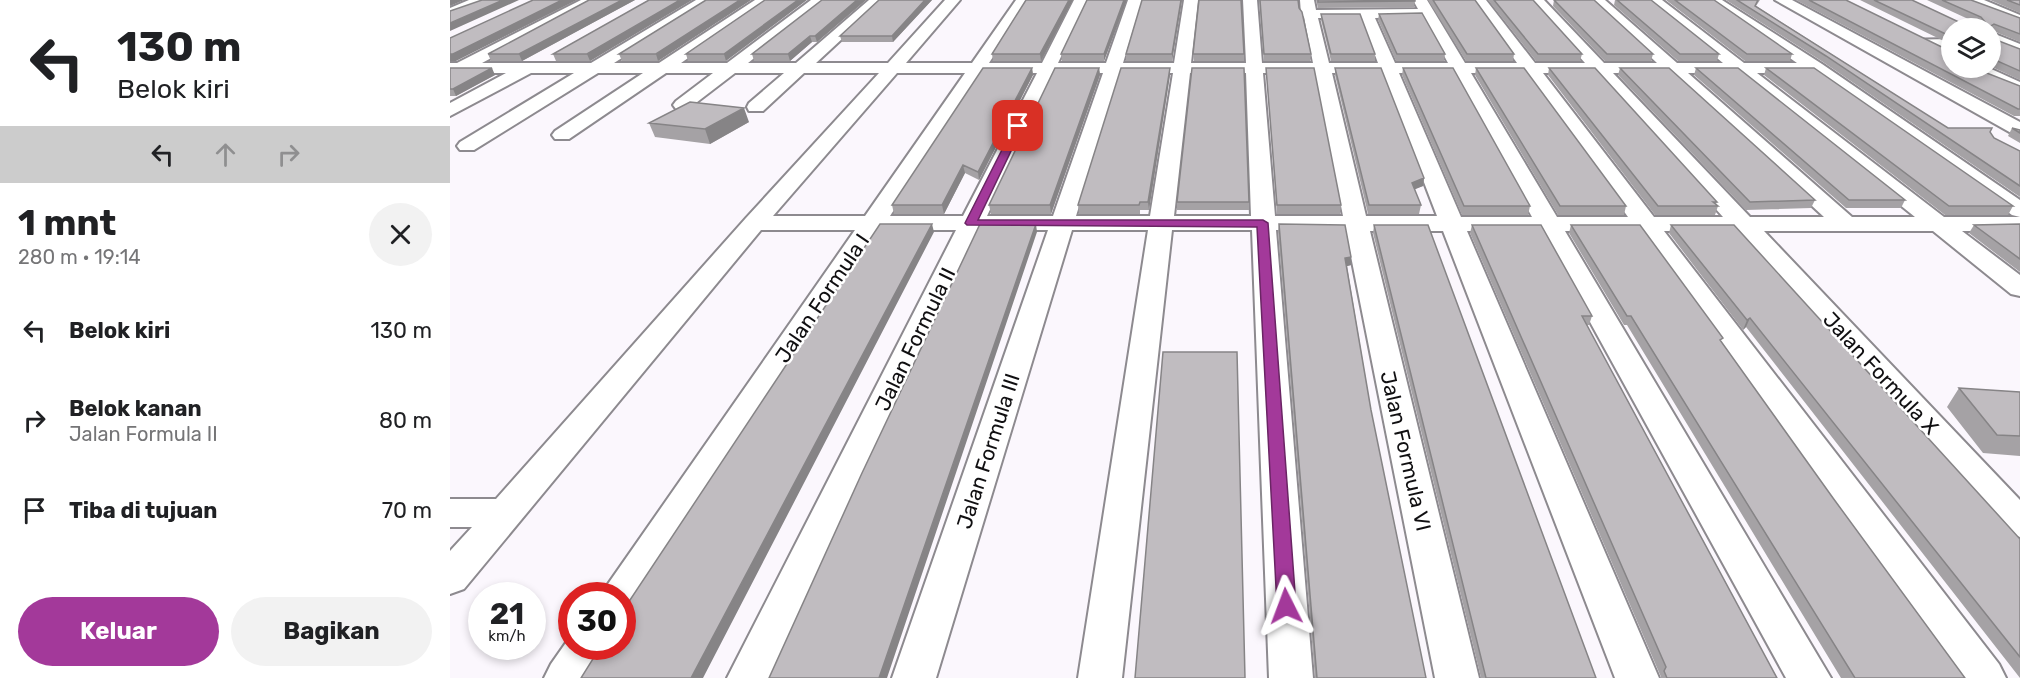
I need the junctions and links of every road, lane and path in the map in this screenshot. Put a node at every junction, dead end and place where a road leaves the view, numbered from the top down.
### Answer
1 (481, 0) edge
2 (592, 0) edge
3 (706, 0) edge
4 (764, 0) edge
5 (820, 0) edge
6 (877, 0) edge
7 (953, 0) edge
8 (1023, 0) edge
9 (1081, 0) edge
10 (1135, 0) edge
11 (1191, 0) edge
12 (1250, 0) edge
13 (1479, 0) edge
14 (1536, 0) edge
15 (1597, 0) edge
16 (1653, 0) edge
17 (1713, 0) edge
18 (1782, 0) edge
19 (1972, 0) edge
20 (1308, 7) edge
21 (1423, 7) edge
22 (450, 13) edge
23 (1366, 14) junction
24 (2020, 20) edge
25 (1907, 31) edge
26 (1865, 45) junction
27 (1931, 45) junction
28 (1941, 45) edge
29 (1941, 50) edge
30 (559, 51) edge
31 (529, 68) junction
32 (596, 68) junction
33 (662, 68) junction
34 (730, 68) junction
35 (800, 68) junction
36 (892, 68) junction
37 (976, 68) junction
38 (1047, 68) junction
39 (1112, 68) junction
40 (1181, 68) junction
41 (1253, 68) junction
42 (1321, 68) junction
43 (1389, 68) junction
44 (1458, 68) junction
45 (1528, 68) junction
46 (1598, 68) junction
47 (1672, 68) junction
48 (1739, 68) junction
49 (1816, 68) junction
50 (453, 70) edge
51 (1997, 78) edge
52 (2020, 89) edge
53 (682, 105) edge
54 (756, 107) dead end
55 (450, 110) edge
56 (562, 135) dead end
57 (2008, 138) edge
58 (467, 146) dead end
59 (2020, 210) edge
60 (754, 223) junction
61 (872, 223) junction
62 (971, 223) junction
63 (1062, 223) junction
64 (1161, 223) junction
65 (1263, 223) junction
66 (1356, 223) junction
67 (1452, 223) junction
68 (1548, 224) junction
69 (1645, 224) junction
70 (1743, 224) junction
71 (1846, 224) junction
72 (1938, 224) junction
73 (2020, 224) edge
74 (2020, 288) edge
75 (450, 513) edge
76 (506, 513) junction
77 (2020, 523) edge
78 (450, 578) edge
79 (631, 582) edge
80 (578, 660) edge
81 (566, 678) edge
82 (749, 678) edge
83 (914, 678) edge
84 (1100, 678) edge
85 (1291, 678) edge
86 (1457, 678) edge
87 (1637, 678) edge
88 (1809, 678) edge
89 (1984, 678) edge

1 - 22 street
2 - 50 street
3 - 32 street
4 - 33 street
5 - 34 street
6 - 35 street
7 - 36 street
8 - 37 street, Jalan Formula I
9 - 38 street, Jalan Formula II
10 - 39 street, Jalan Formula III
11 - 40 street
12 - 41 street
13 - 45 street
14 - 46 street, Jalan Formula X
15 - 47 street
16 - 48 street
17 - 49 street
18 - 26 street
19 - 24 street
20 - 23 street
20 - 42 street, Jalan Formula VI
21 - 23 street
21 - 44 street
23 - 43 street
25 - 27 street
26 - 27 street
26 - 57 street
27 - 28 street
27 - 29 street
30 - 31 street
31 - 32 street
31 - 50 street
31 - 55 street
32 - 33 street
32 - 58 street
33 - 34 street
33 - 56 street
34 - 35 street
34 - 53 street
35 - 36 street
35 - 54 street
36 - 37 street
36 - 60 street
37 - 38 street
37 - 61 street, Jalan Formula I
38 - 39 street
38 - 62 street, Jalan Formula II
39 - 40 street
39 - 63 street, Jalan Formula III
40 - 41 street
40 - 64 street
41 - 42 street
41 - 65 street
42 - 43 street
42 - 66 street, Jalan Formula VI
43 - 44 street
43 - 67 street
44 - 45 street
44 - 68 street
45 - 46 street
45 - 69 street
46 - 47 street
46 - 70 street, Jalan Formula X
47 - 48 street
47 - 71 street
48 - 49 street
48 - 72 street
49 - 59 street
51 - 52 street
60 - 61 street
60 - 76 street
61 - 62 street
61 - 79 street, Jalan Formula I
62 - 63 street
62 - 82 street, Jalan Formula II
63 - 64 street
63 - 83 street, Jalan Formula III
64 - 65 street
64 - 84 street
65 - 66 street
65 - 85 street
66 - 67 street
66 - 86 street, Jalan Formula VI
67 - 68 street
67 - 87 street
68 - 69 street
68 - 88 street
69 - 70 street
69 - 89 street
70 - 71 street
70 - 77 street, Jalan Formula X
71 - 72 street
72 - 73 street
72 - 74 street
75 - 76 street
76 - 78 street
80 - 81 street

